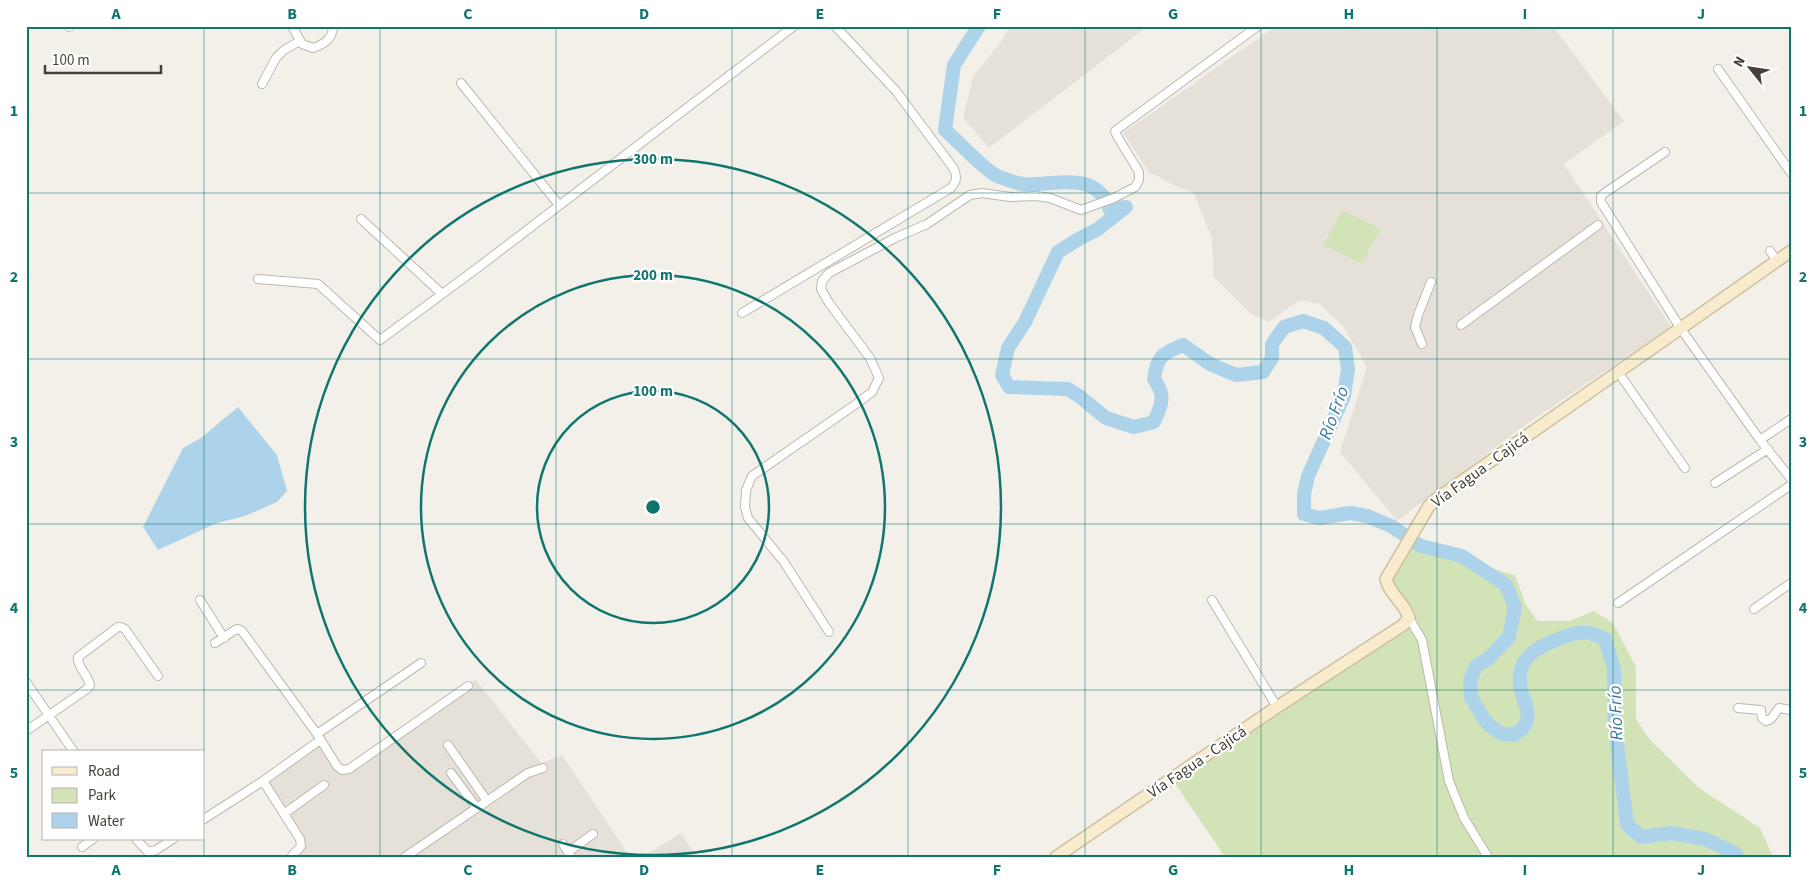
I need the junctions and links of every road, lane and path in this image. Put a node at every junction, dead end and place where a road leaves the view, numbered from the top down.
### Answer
1 (292, 26) edge
2 (333, 26) edge
3 (778, 26) edge
4 (794, 26) edge
5 (835, 26) edge
6 (1258, 26) edge
7 (784, 33) junction
8 (300, 41) junction
9 (1718, 69) dead end
10 (461, 83) dead end
11 (262, 84) dead end
12 (1665, 152) dead end
13 (1791, 174) edge
14 (559, 206) junction
15 (361, 219) dead end
16 (1598, 225) dead end
17 (1770, 251) dead end
18 (1791, 251) edge
19 (1777, 261) junction
20 (258, 279) dead end
21 (1431, 282) dead end
22 (442, 294) junction
23 (742, 313) dead end
24 (1461, 325) dead end
25 (1681, 329) junction
26 (1422, 344) dead end
27 (1618, 372) junction
28 (1791, 419) edge
29 (1760, 440) junction
30 (1768, 450) junction
31 (1685, 468) dead end
32 (1791, 479) edge
33 (1715, 483) dead end
34 (1791, 485) edge
35 (1791, 583) edge
36 (200, 600) dead end
37 (1212, 600) dead end
38 (1618, 603) dead end
39 (1754, 610) dead end
40 (1408, 618) junction
41 (830, 632) dead end
42 (224, 638) junction
43 (215, 643) dead end
44 (421, 663) dead end
45 (158, 676) dead end
46 (26, 682) edge
47 (468, 686) dead end
48 (1277, 707) junction
49 (1738, 708) dead end
50 (1791, 710) edge
51 (50, 716) junction
52 (26, 731) edge
53 (318, 737) junction
54 (448, 745) dead end
55 (73, 750) edge
56 (543, 768) dead end
57 (451, 773) dead end
58 (264, 781) junction
59 (324, 785) dead end
60 (487, 801) junction
61 (476, 807) junction
62 (285, 813) junction
63 (205, 818) edge
64 (593, 834) dead end
65 (92, 840) edge
66 (137, 840) edge
67 (171, 840) edge
68 (563, 844) dead end
69 (82, 847) dead end
70 (570, 854) edge
71 (291, 857) edge
72 (405, 857) edge
73 (1056, 857) edge
74 (1488, 857) edge

1 - 8 street
2 - 8 street
3 - 7 street
4 - 7 street
5 - 23 street
6 - 41 street
7 - 14 street
8 - 11 street
9 - 13 street
10 - 14 street
12 - 25 street
14 - 22 street
15 - 22 street
16 - 24 street
17 - 19 street
18 - 19 street, Vía Fagua - Cajicá
19 - 25 street, Vía Fagua - Cajicá
20 - 22 street
21 - 26 street
25 - 27 street, Vía Fagua - Cajicá
25 - 29 street
27 - 31 street
27 - 40 street, Vía Fagua - Cajicá
28 - 29 street
29 - 30 street
30 - 32 street
30 - 33 street
34 - 38 street
35 - 39 street
36 - 42 street
37 - 48 street
40 - 48 street, Vía Fagua - Cajicá
40 - 74 street
42 - 43 street
42 - 53 street
44 - 53 street
45 - 51 street
46 - 51 street
47 - 53 street
48 - 73 street, Vía Fagua - Cajicá
49 - 50 street
51 - 52 street
51 - 55 street
53 - 58 street
54 - 60 street
56 - 60 street
57 - 61 street
58 - 62 street
58 - 63 street
59 - 62 street
60 - 61 street
61 - 72 street
62 - 71 street
64 - 70 street
65 - 69 street
66 - 67 street
68 - 70 street

